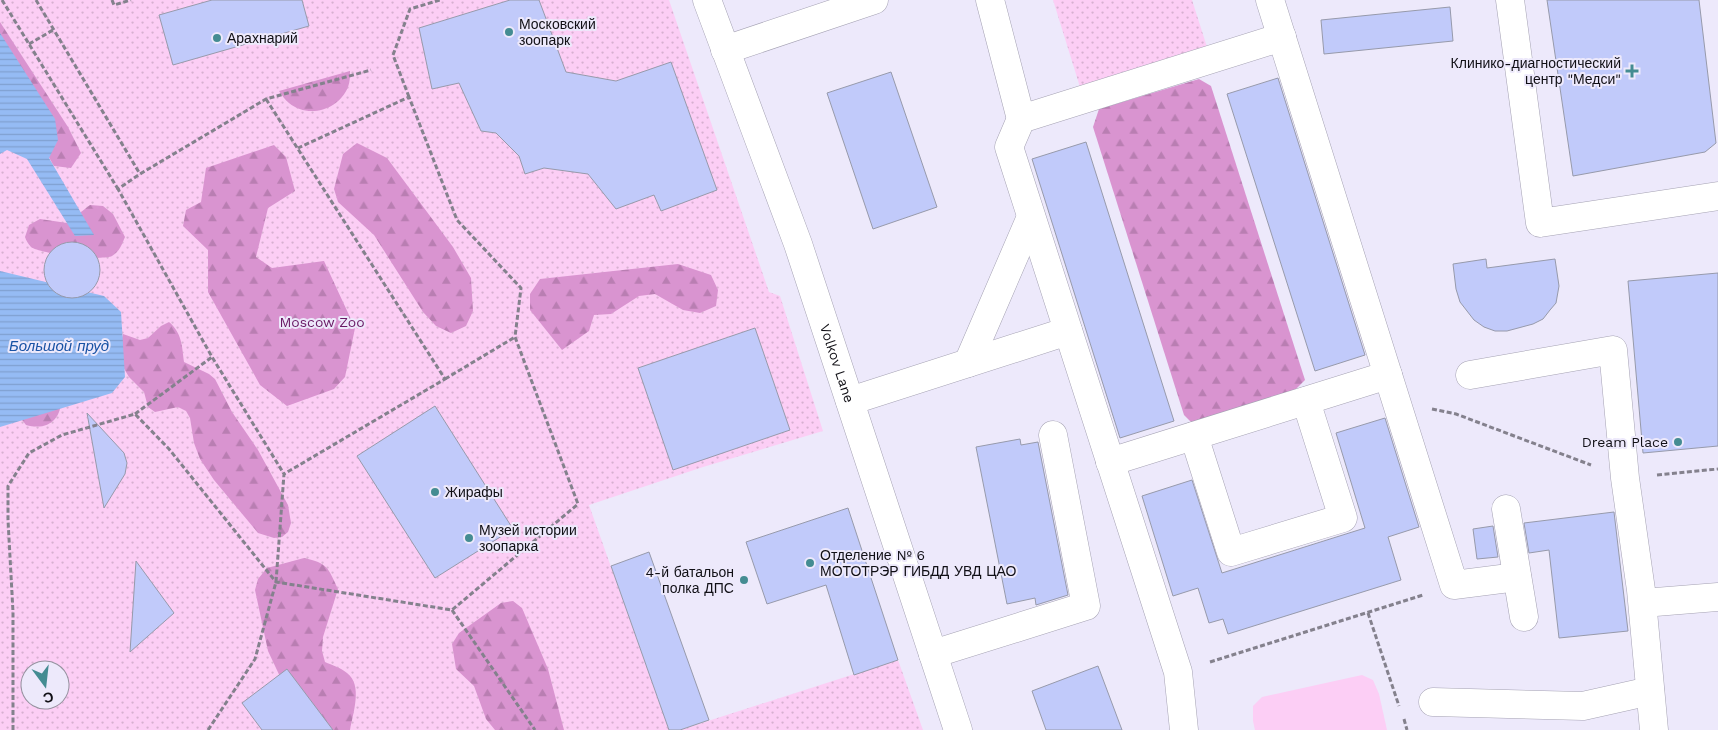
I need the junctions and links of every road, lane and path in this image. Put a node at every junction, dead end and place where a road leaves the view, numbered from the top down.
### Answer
1 (2, 0) edge
2 (36, 0) edge
3 (112, 0) edge
4 (131, 0) edge
5 (440, 0) edge
6 (707, 0) edge
7 (874, 0) edge
8 (990, 0) edge
9 (1270, 0) edge
10 (1510, 0) edge
11 (53, 30) junction
12 (1282, 37) junction
13 (29, 44) junction
14 (725, 50) junction
15 (371, 70) dead end
16 (409, 97) junction
17 (266, 99) junction
18 (1021, 119) junction
19 (298, 148) junction
20 (140, 174) junction
21 (118, 189) junction
22 (1718, 196) edge
23 (1031, 217) junction
24 (1068, 331) junction
25 (515, 337) junction
26 (212, 357) junction
27 (968, 363) junction
28 (1388, 375) junction
29 (1470, 375) dead end
30 (445, 379) junction
31 (850, 401) junction
32 (1306, 401) junction
33 (1397, 402) junction
34 (135, 414) junction
35 (1053, 435) dead end
36 (1194, 436) junction
37 (1110, 462) junction
38 (1718, 469) edge
39 (284, 474) junction
40 (1626, 478) junction
41 (1506, 509) dead end
42 (1517, 577) junction
43 (276, 582) junction
44 (1454, 585) junction
45 (1718, 597) edge
46 (1643, 603) junction
47 (452, 610) junction
48 (1368, 612) junction
49 (1524, 618) dead end
50 (933, 654) junction
51 (1178, 672) junction
52 (1650, 691) junction
53 (1433, 702) dead end
54 (13, 730) edge
55 (208, 730) edge
56 (535, 730) edge
57 (958, 730) edge
58 (1184, 730) edge
59 (1407, 730) edge
60 (1654, 730) edge

1 - 13 path
2 - 11 path
3 - 4 path
5 - 16 path
6 - 14 street, Volkov Lane
7 - 14 street
8 - 18 street
9 - 12 street
10 - 22 street
11 - 13 path
11 - 20 path
12 - 18 street
12 - 28 street
13 - 21 path
14 - 31 street, Volkov Lane
15 - 17 path
16 - 19 path
16 - 25 path
17 - 19 path
17 - 20 path
18 - 23 street
19 - 30 path
20 - 21 path
21 - 26 path
23 - 24 street
23 - 27 street
24 - 27 street
24 - 37 street
25 - 30 path
25 - 47 path
26 - 34 path
26 - 39 path
27 - 31 street
28 - 32 street
28 - 33 street
29 - 40 street
30 - 39 path
31 - 50 street, Volkov Lane
32 - 36 street
32 - 36 street
33 - 40 path
33 - 44 street
34 - 43 path
34 - 54 path
35 - 50 street
36 - 37 street
37 - 51 street
38 - 40 path
39 - 43 path
40 - 46 street
41 - 42 street
42 - 44 street
42 - 49 street
43 - 47 path
43 - 55 path
44 - 48 path
45 - 46 street
46 - 52 street
47 - 56 path
48 - 51 path
48 - 59 path
50 - 57 street, Volkov Lane
51 - 58 street
52 - 53 street
52 - 60 street

